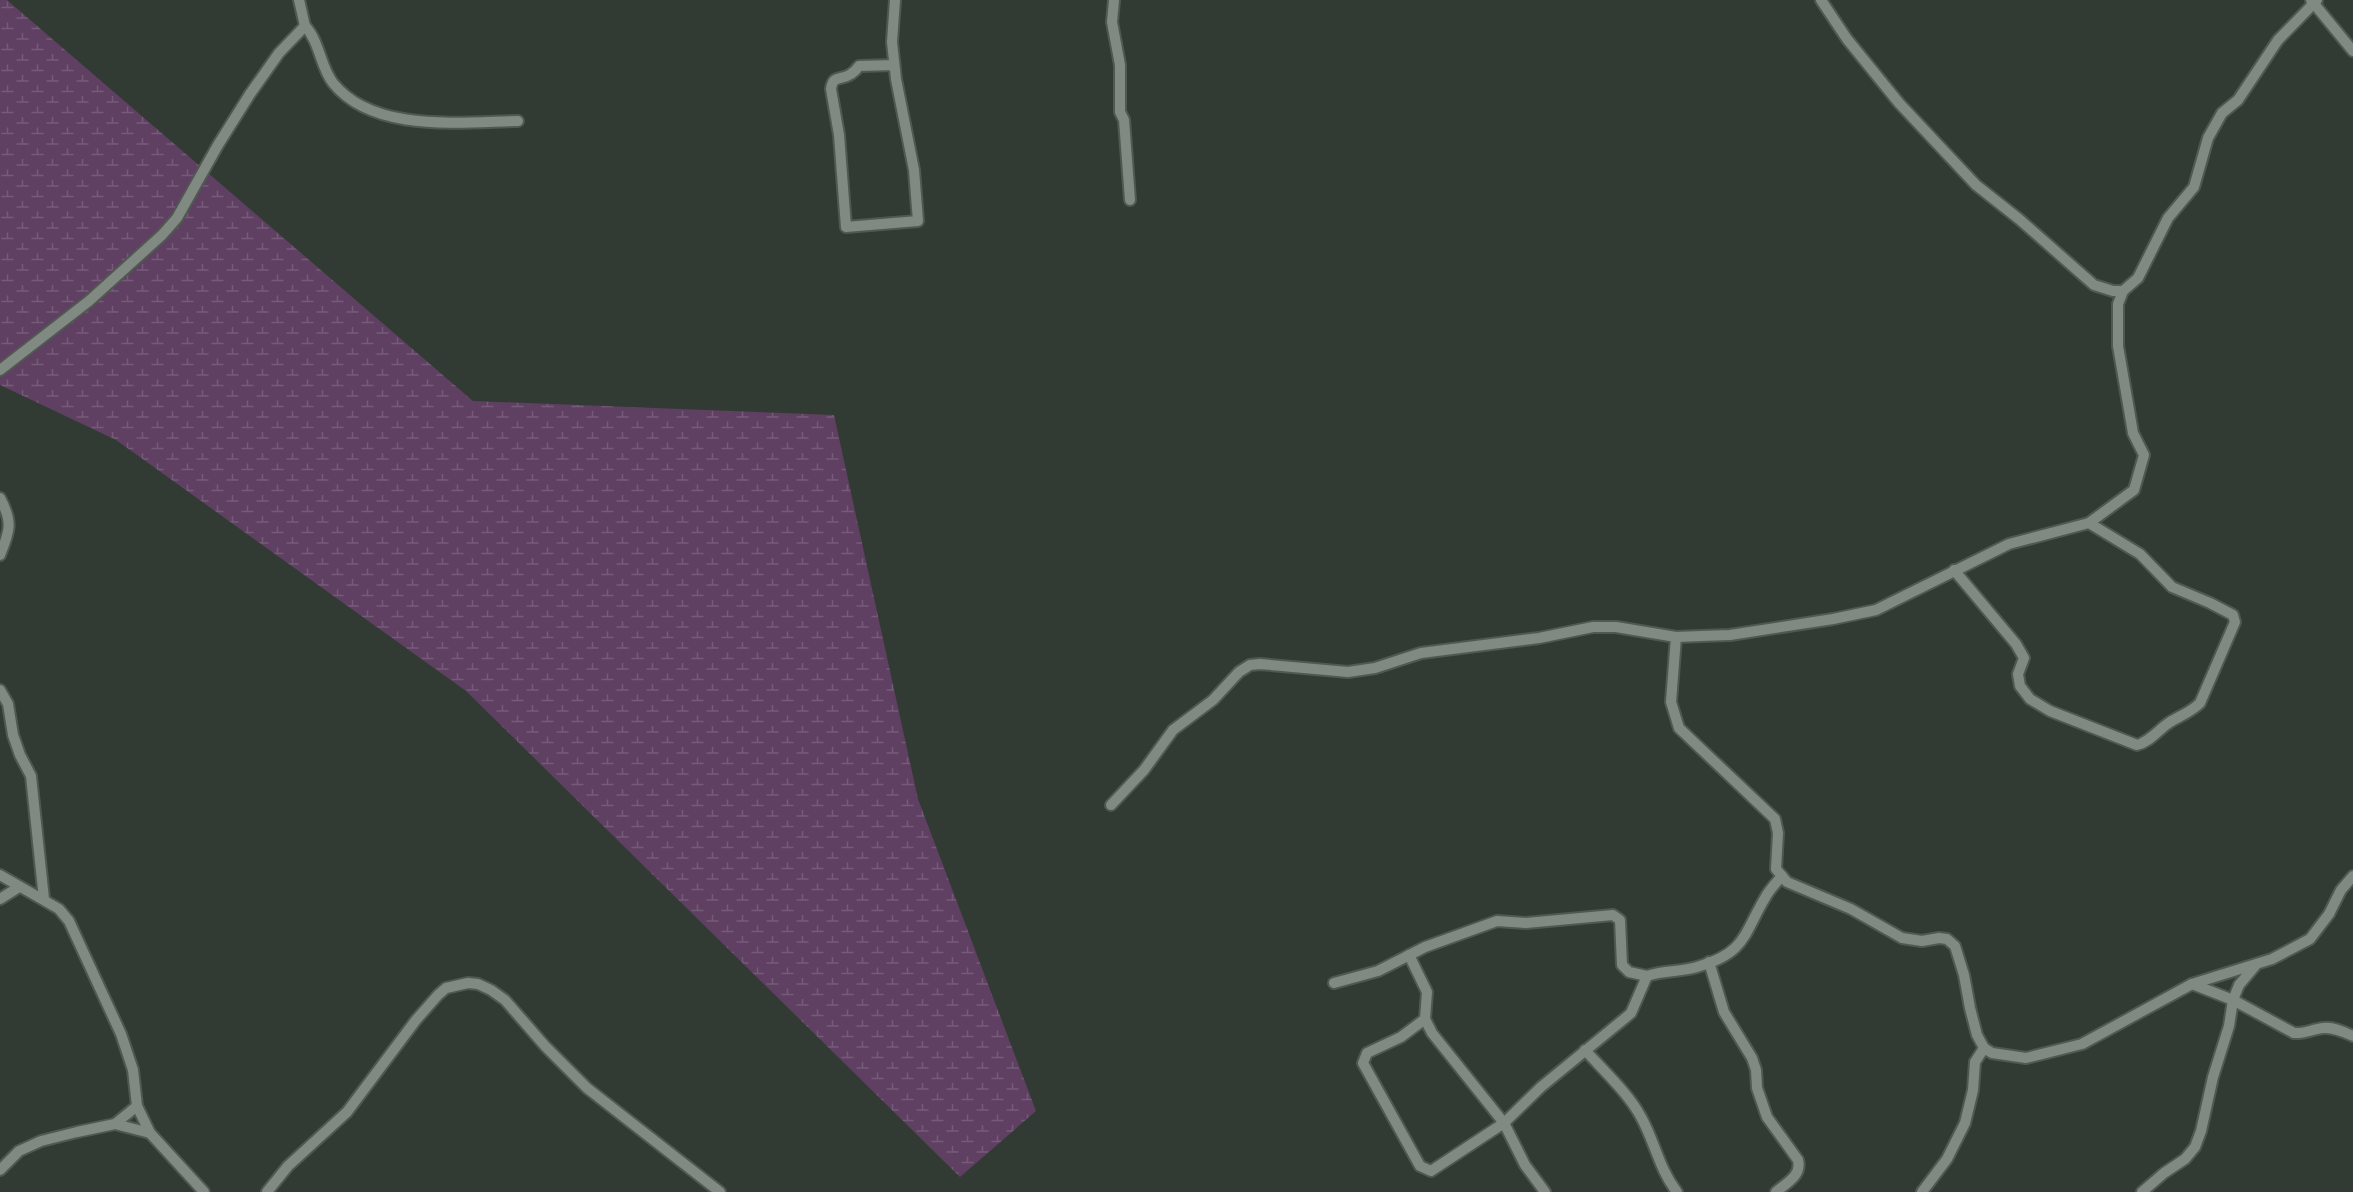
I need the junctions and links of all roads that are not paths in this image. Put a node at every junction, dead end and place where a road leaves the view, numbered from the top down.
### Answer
1 (299, 0) edge
2 (895, 0) edge
3 (1104, 0) edge
4 (1113, 0) edge
5 (1821, 0) edge
6 (2313, 1) edge
7 (305, 26) junction
8 (2353, 51) edge
9 (894, 65) junction
10 (518, 121) dead end
11 (1130, 200) dead end
12 (2123, 291) junction
13 (0, 370) edge
14 (0, 498) edge
15 (2089, 523) junction
16 (0, 555) edge
17 (1954, 570) junction
18 (1676, 637) junction
19 (0, 690) edge
20 (1111, 805) dead end
21 (0, 874) edge
22 (1782, 876) junction
23 (2353, 876) edge
24 (19, 887) junction
25 (0, 899) edge
26 (44, 899) junction
27 (1409, 955) junction
28 (1709, 962) junction
29 (2255, 966) junction
30 (1647, 976) junction
31 (1334, 983) dead end
32 (2192, 984) junction
33 (2233, 1000) junction
34 (1425, 1019) junction
35 (2353, 1036) edge
36 (1984, 1048) junction
37 (1585, 1050) junction
38 (137, 1106) junction
39 (1504, 1123) junction
40 (116, 1124) junction
41 (150, 1133) junction
42 (0, 1170) edge
43 (204, 1192) edge
44 (267, 1192) edge
45 (720, 1192) edge
46 (1545, 1192) edge
47 (1677, 1192) edge
48 (1776, 1192) edge
49 (1922, 1192) edge
50 (2142, 1192) edge

1 - 7 street
2 - 9 street
3 - 4 street
4 - 11 street
5 - 12 street
6 - 8 street
6 - 12 street
7 - 10 street
7 - 13 street
9 - 9 street
12 - 15 street
14 - 16 street
15 - 17 street
15 - 17 street
17 - 18 street
18 - 20 street
18 - 22 street
19 - 26 street
21 - 24 street
22 - 28 street
22 - 36 street
23 - 29 street
24 - 25 street
24 - 26 street
26 - 38 street
27 - 30 street
27 - 31 street
27 - 34 street
28 - 30 street
28 - 48 street
29 - 32 street
29 - 33 street
30 - 37 street
32 - 33 street
32 - 36 street
33 - 35 street
33 - 50 street
34 - 39 street
34 - 39 street
36 - 49 street
37 - 39 street
37 - 47 street
38 - 40 street
38 - 41 street
39 - 46 street
40 - 41 street
40 - 42 street
41 - 43 street
44 - 45 street

